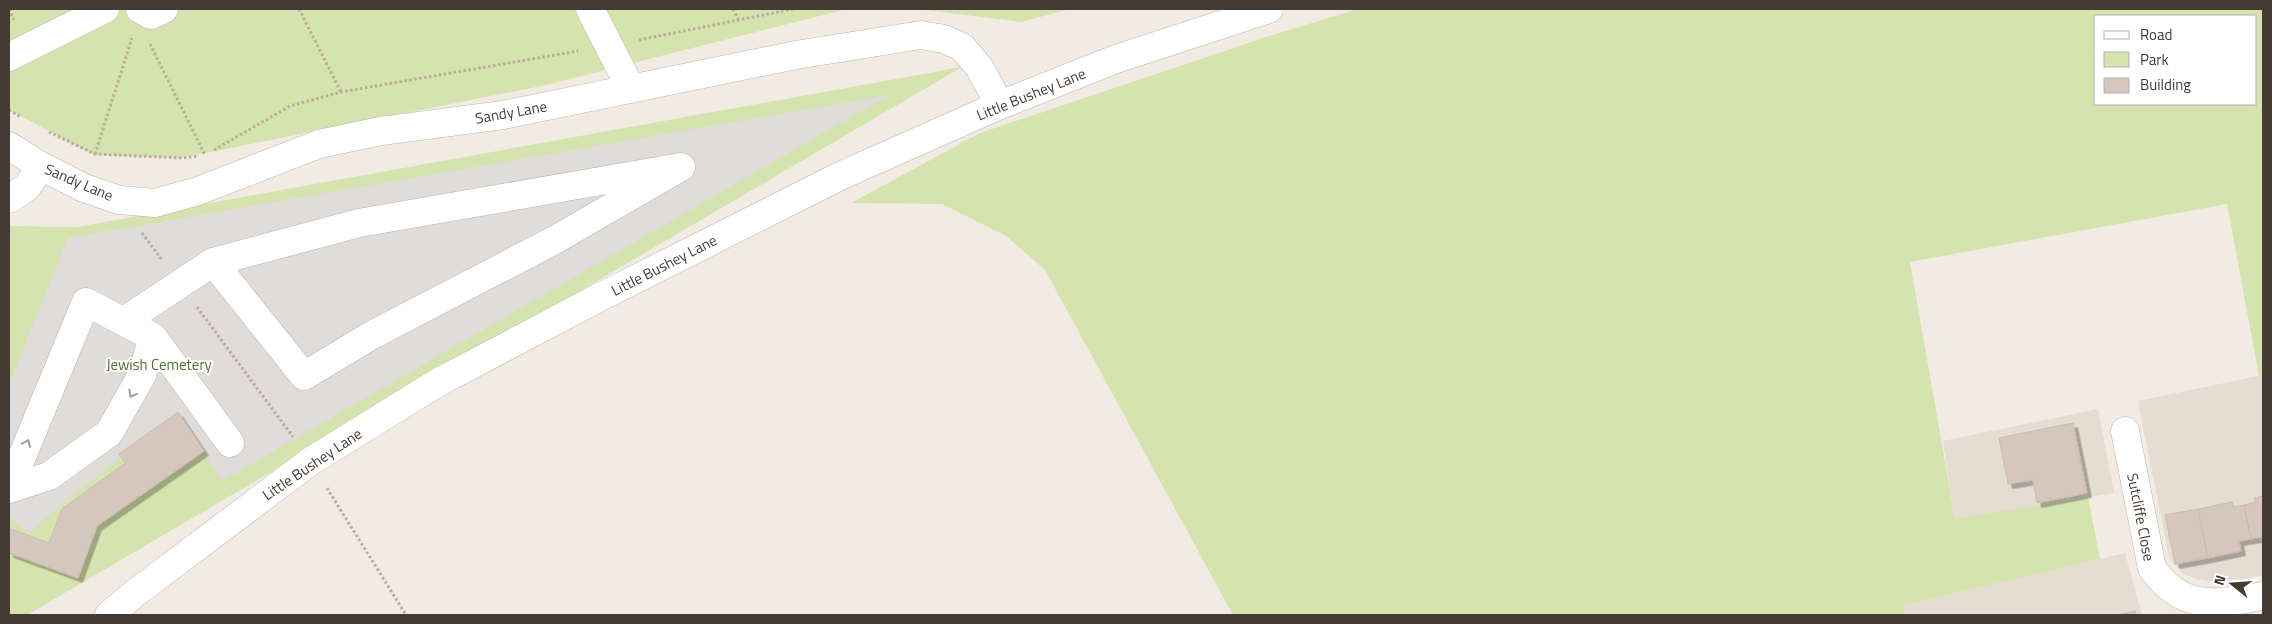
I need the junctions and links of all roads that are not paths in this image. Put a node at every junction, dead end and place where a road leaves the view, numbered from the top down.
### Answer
1 (106, 9) edge
2 (590, 9) edge
3 (1269, 9) edge
4 (9, 57) edge
5 (632, 89) junction
6 (1000, 105) junction
7 (9, 146) edge
8 (41, 166) junction
9 (9, 199) edge
10 (213, 262) junction
11 (124, 321) junction
12 (153, 337) junction
13 (2125, 431) dead end
14 (230, 443) dead end
15 (9, 489) edge
16 (2263, 596) edge
17 (109, 615) edge

1 - 4 street
2 - 5 street
3 - 6 street, Little Bushey Lane
5 - 6 street, Sandy Lane
5 - 8 street, Sandy Lane
6 - 17 street, Little Bushey Lane
7 - 8 street, Sandy Lane
8 - 9 street
10 - 10 street
10 - 11 street
11 - 12 street
15 -> 11 street
12 - 14 street
12 -> 15 street
13 - 16 street, Sutcliffe Close

